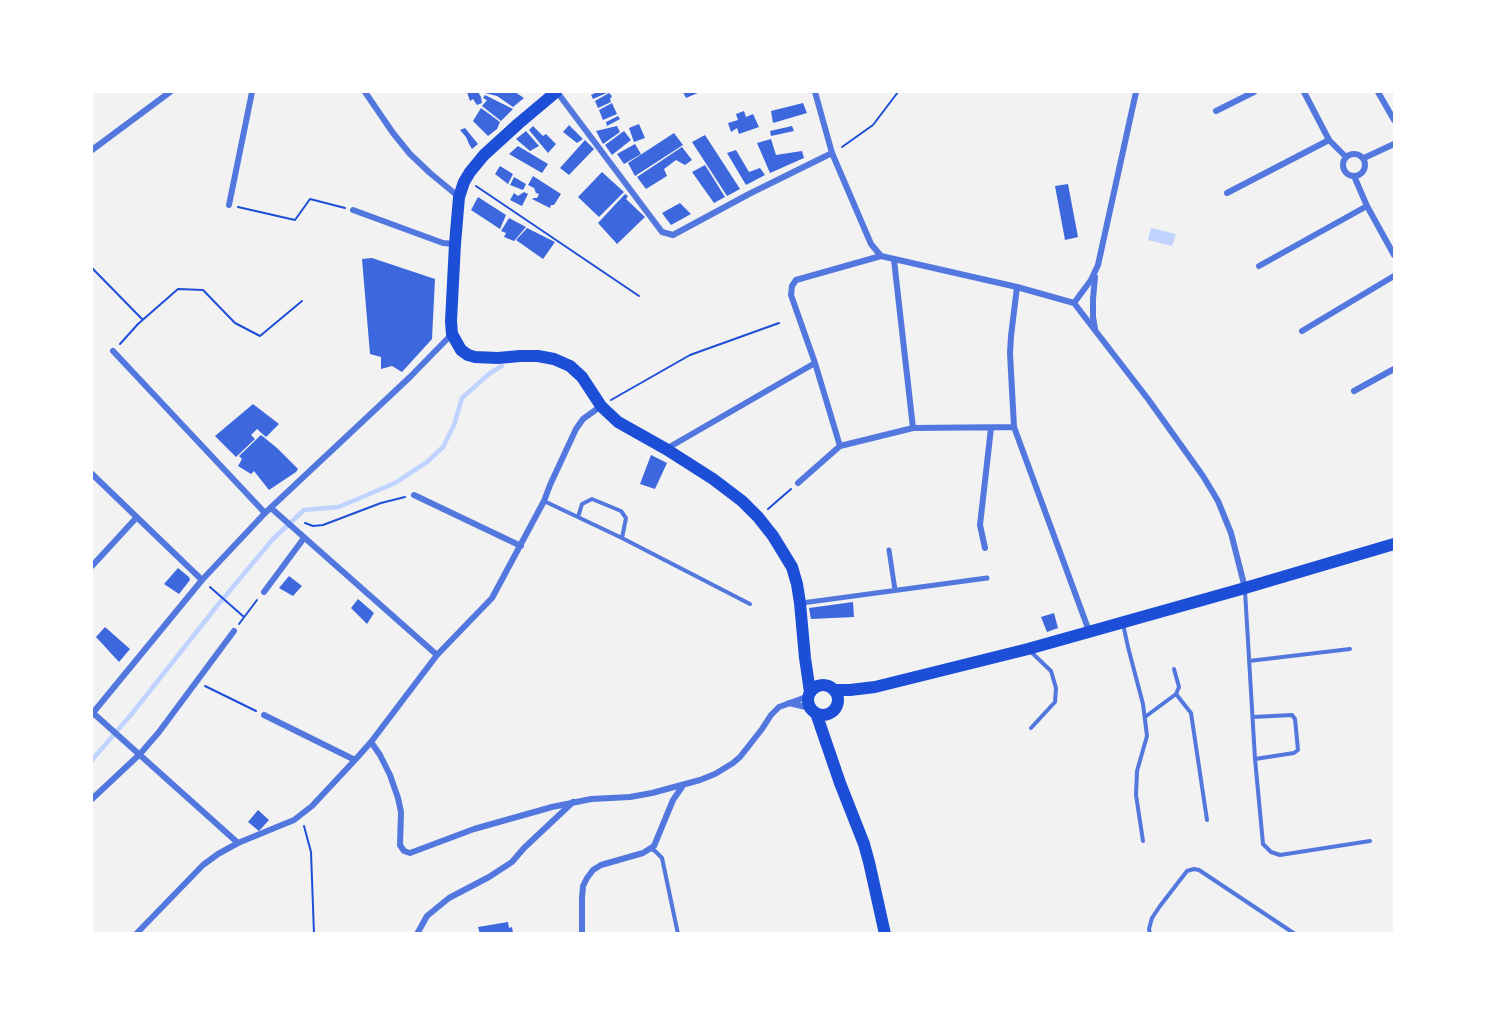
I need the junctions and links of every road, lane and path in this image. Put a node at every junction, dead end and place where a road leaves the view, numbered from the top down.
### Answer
1 (170, 92) edge
2 (252, 92) edge
3 (365, 92) edge
4 (557, 92) edge
5 (815, 92) edge
6 (898, 92) edge
7 (1136, 92) edge
8 (1254, 92) edge
9 (1304, 92) edge
10 (1377, 92) edge
11 (1216, 111) dead end
12 (1395, 120) edge
13 (1329, 140) junction
14 (1395, 144) edge
15 (92, 150) edge
16 (832, 153) junction
17 (1346, 157) junction
18 (1364, 158) junction
19 (1354, 176) junction
20 (466, 179) junction
21 (1227, 193) dead end
22 (459, 197) junction
23 (229, 206) joint
24 (1367, 206) junction
25 (353, 210) joint
26 (455, 244) junction
27 (1395, 255) edge
28 (881, 256) junction
29 (894, 260) junction
30 (1259, 266) dead end
31 (92, 268) edge
32 (1095, 273) junction
33 (1395, 276) edge
34 (1017, 287) junction
35 (639, 296) dead end
36 (302, 302) dead end
37 (1074, 303) junction
38 (143, 320) junction
39 (779, 323) dead end
40 (1095, 330) junction
41 (1302, 331) dead end
42 (452, 334) junction
43 (113, 351) joint
44 (815, 363) junction
45 (1395, 369) edge
46 (1354, 391) dead end
47 (603, 404) junction
48 (1014, 427) junction
49 (913, 428) junction
50 (991, 428) junction
51 (840, 446) junction
52 (666, 449) junction
53 (92, 474) edge
54 (798, 483) joint
55 (414, 495) joint
56 (544, 501) junction
57 (271, 508) junction
58 (265, 513) junction
59 (136, 517) junction
60 (578, 517) junction
61 (758, 518) junction
62 (303, 521) dead end
63 (304, 537) junction
64 (622, 538) junction
65 (1395, 544) edge
66 (521, 546) junction
67 (984, 548) dead end
68 (889, 550) dead end
69 (92, 566) edge
70 (987, 578) dead end
71 (204, 581) junction
72 (1245, 588) junction
73 (895, 591) junction
74 (264, 592) joint
75 (800, 603) junction
76 (750, 604) dead end
77 (244, 617) junction
78 (1123, 622) junction
79 (234, 632) joint
80 (1089, 632) junction
81 (1028, 649) junction
82 (1350, 649) dead end
83 (437, 655) junction
84 (1249, 661) junction
85 (806, 667) junction
86 (1174, 669) dead end
87 (196, 682) junction
88 (830, 687) junction
89 (874, 687) junction
90 (1176, 694) junction
91 (788, 703) junction
92 (818, 705) junction
93 (92, 713) edge
94 (264, 715) joint
95 (1145, 717) junction
96 (1253, 717) junction
97 (1031, 728) dead end
98 (371, 742) junction
99 (140, 754) junction
100 (1255, 759) junction
101 (355, 760) junction
102 (682, 786) junction
103 (92, 799) edge
104 (573, 802) junction
105 (301, 815) junction
106 (1207, 820) dead end
107 (1143, 841) dead end
108 (1370, 841) dead end
109 (238, 843) junction
110 (651, 849) junction
111 (136, 933) edge
112 (314, 933) edge
113 (417, 933) edge
114 (582, 933) edge
115 (678, 933) edge
116 (885, 933) edge
117 (1150, 933) edge
118 (1295, 933) edge

1 - 15 street
2 - 23 street
3 - 22 street
4 - 16 street
4 - 20 main road
5 - 16 street
6 - 16 path
7 - 32 street
8 - 11 street
9 - 13 street
10 - 12 street
13 - 17 street
13 - 21 street
14 - 18 street
16 - 28 street
17 - 18 street
17 - 19 street
18 - 19 street
19 - 24 street
20 - 22 main road
20 - 35 path
22 - 26 main road
23 - 25 path
24 - 27 street
24 - 30 street
25 - 26 street
26 - 42 main road
28 - 29 street
28 - 44 street
29 - 34 street
29 - 49 street
31 - 38 path
32 - 37 street
32 - 40 street
33 - 41 street
34 - 37 street
34 - 48 street
36 - 38 path
37 - 40 street
38 - 43 path
39 - 47 path
40 - 72 street
42 - 47 main road
42 - 57 street
43 - 58 street
44 - 51 street
44 - 52 street
45 - 46 street
47 - 52 main road
47 - 56 street
48 - 50 street
48 - 80 street
49 - 50 street
49 - 51 street
50 - 67 street
51 - 54 street
52 - 61 main road
53 - 59 street
54 - 61 path
55 - 62 path
55 - 66 street
56 - 60 lane
56 - 66 street
57 - 58 street
57 - 63 street
58 - 71 street
59 - 69 street
59 - 71 street
60 - 64 lane
60 - 64 lane
61 - 75 main road
63 - 74 street
63 - 83 street
64 - 76 lane
65 - 72 main road
66 - 83 street
68 - 73 street
70 - 73 street
71 - 77 path
71 - 93 street
72 - 78 main road
72 - 84 lane
73 - 75 street
74 - 77 path
75 - 85 main road
77 - 79 path
78 - 80 main road
78 - 95 lane
79 - 87 street
80 - 81 main road
81 - 89 main road
81 - 97 lane
82 - 84 lane
83 - 98 street
84 - 96 lane
85 - 88 main road
85 - 92 main road
86 - 90 lane
87 - 94 path
87 - 99 street
88 - 89 main road
88 - 92 main road
88 - 92 main road
89 - 92 main road
90 - 95 lane
90 - 106 lane
91 - 92 street
91 - 92 street
91 - 102 street
92 - 116 main road
93 - 99 street
94 - 101 street
95 - 107 lane
96 - 100 lane
96 - 100 lane
98 - 101 street
98 - 104 street
99 - 103 street
99 - 109 street
100 - 108 lane
101 - 105 street
102 - 104 street
102 - 110 street
104 - 113 street
105 - 109 street
105 - 112 path
109 - 111 street
110 - 114 street
110 - 115 lane
117 - 118 lane

